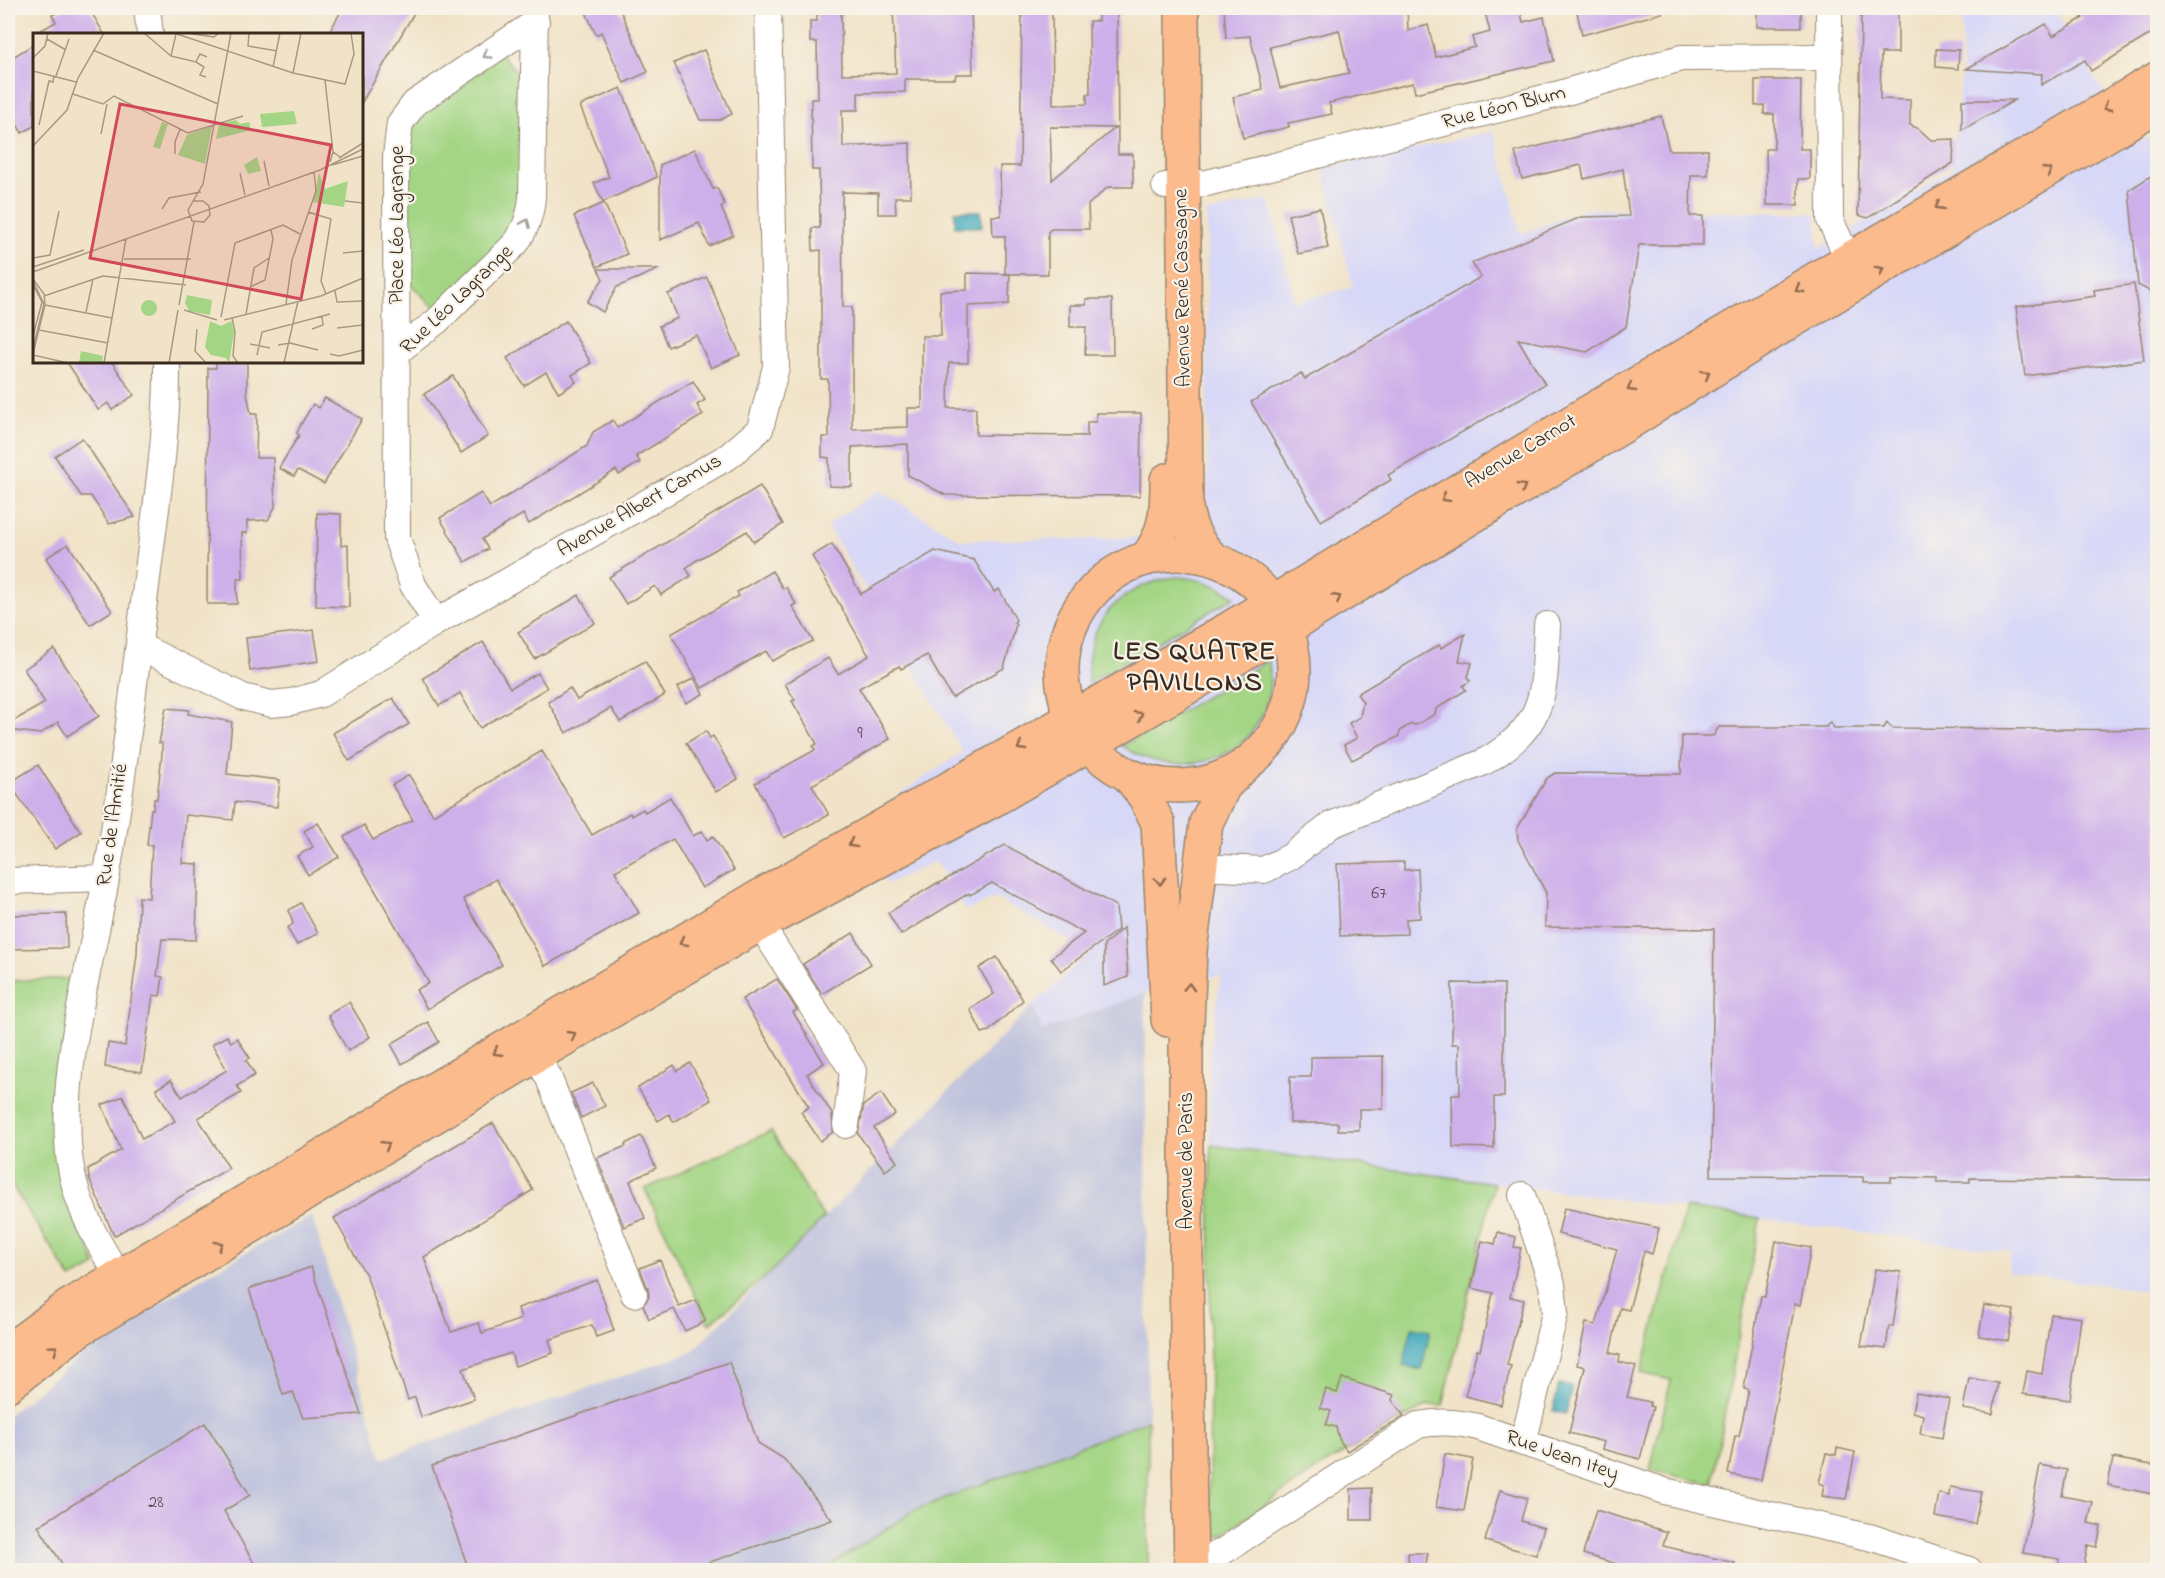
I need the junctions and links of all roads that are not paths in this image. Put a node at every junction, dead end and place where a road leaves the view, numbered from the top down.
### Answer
1 (147, 8) edge
2 (768, 8) edge
3 (1166, 8) edge
4 (1182, 8) edge
5 (1829, 8) edge
6 (535, 15) edge
7 (150, 33) edge
8 (1829, 57) junction
9 (2157, 78) edge
10 (2153, 109) edge
11 (1174, 186) junction
12 (1849, 260) junction
13 (397, 352) junction
14 (167, 363) edge
15 (1146, 559) junction
16 (1213, 559) junction
17 (1279, 614) junction
18 (436, 622) junction
19 (1546, 626) dead end
20 (139, 646) junction
21 (1080, 731) junction
22 (1245, 765) junction
23 (1128, 775) junction
24 (1200, 867) junction
25 (106, 878) junction
26 (8, 881) edge
27 (760, 924) junction
28 (535, 1056) junction
29 (846, 1125) dead end
30 (1522, 1195) dead end
31 (119, 1276) junction
32 (634, 1294) dead end
33 (8, 1350) edge
34 (8, 1385) edge
35 (1523, 1443) junction
36 (1186, 1570) edge
37 (1969, 1570) edge

1 - 7 street
2 - 18 street, Avenue Albert Camus
3 - 11 main road, Avenue René Cassagne
4 - 11 main road, Avenue René Cassagne
5 - 8 street
13 -> 6 street, Rue Léo Lagrange
6 -> 13 street, Place Léo Lagrange
8 - 11 street, Rue Léon Blum
8 - 12 street
9 -> 12 main road, Avenue Carnot
17 -> 10 main road, Avenue Carnot
11 - 15 main road, Avenue René Cassagne
11 - 16 main road, Avenue René Cassagne
12 -> 17 main road, Avenue Carnot
13 - 18 street, Rue Léo Lagrange
14 - 20 street, Rue de l'Amitié
15 - 16 main road
15 - 21 main road
16 - 17 main road
17 - 21 main road, Avenue Carnot
21 -> 17 main road, Avenue Carnot
17 - 22 main road, Avenue de Paris
18 - 20 street, Avenue Albert Camus
19 - 24 street
20 - 25 street, Rue de l'Amitié
21 - 23 main road
21 - 27 main road
21 -> 31 main road
22 - 23 main road
22 - 24 main road, Avenue de Paris
23 -> 36 main road, Avenue de Paris
36 -> 24 main road, Avenue de Paris
25 - 26 street
25 - 31 street, Rue de l'Amitié
28 -> 27 main road
27 - 29 street
28 - 32 street
34 -> 28 main road
30 - 35 street
31 - 33 main road
35 - 36 street, Rue Jean Itey
35 - 37 street, Rue Jean Itey

